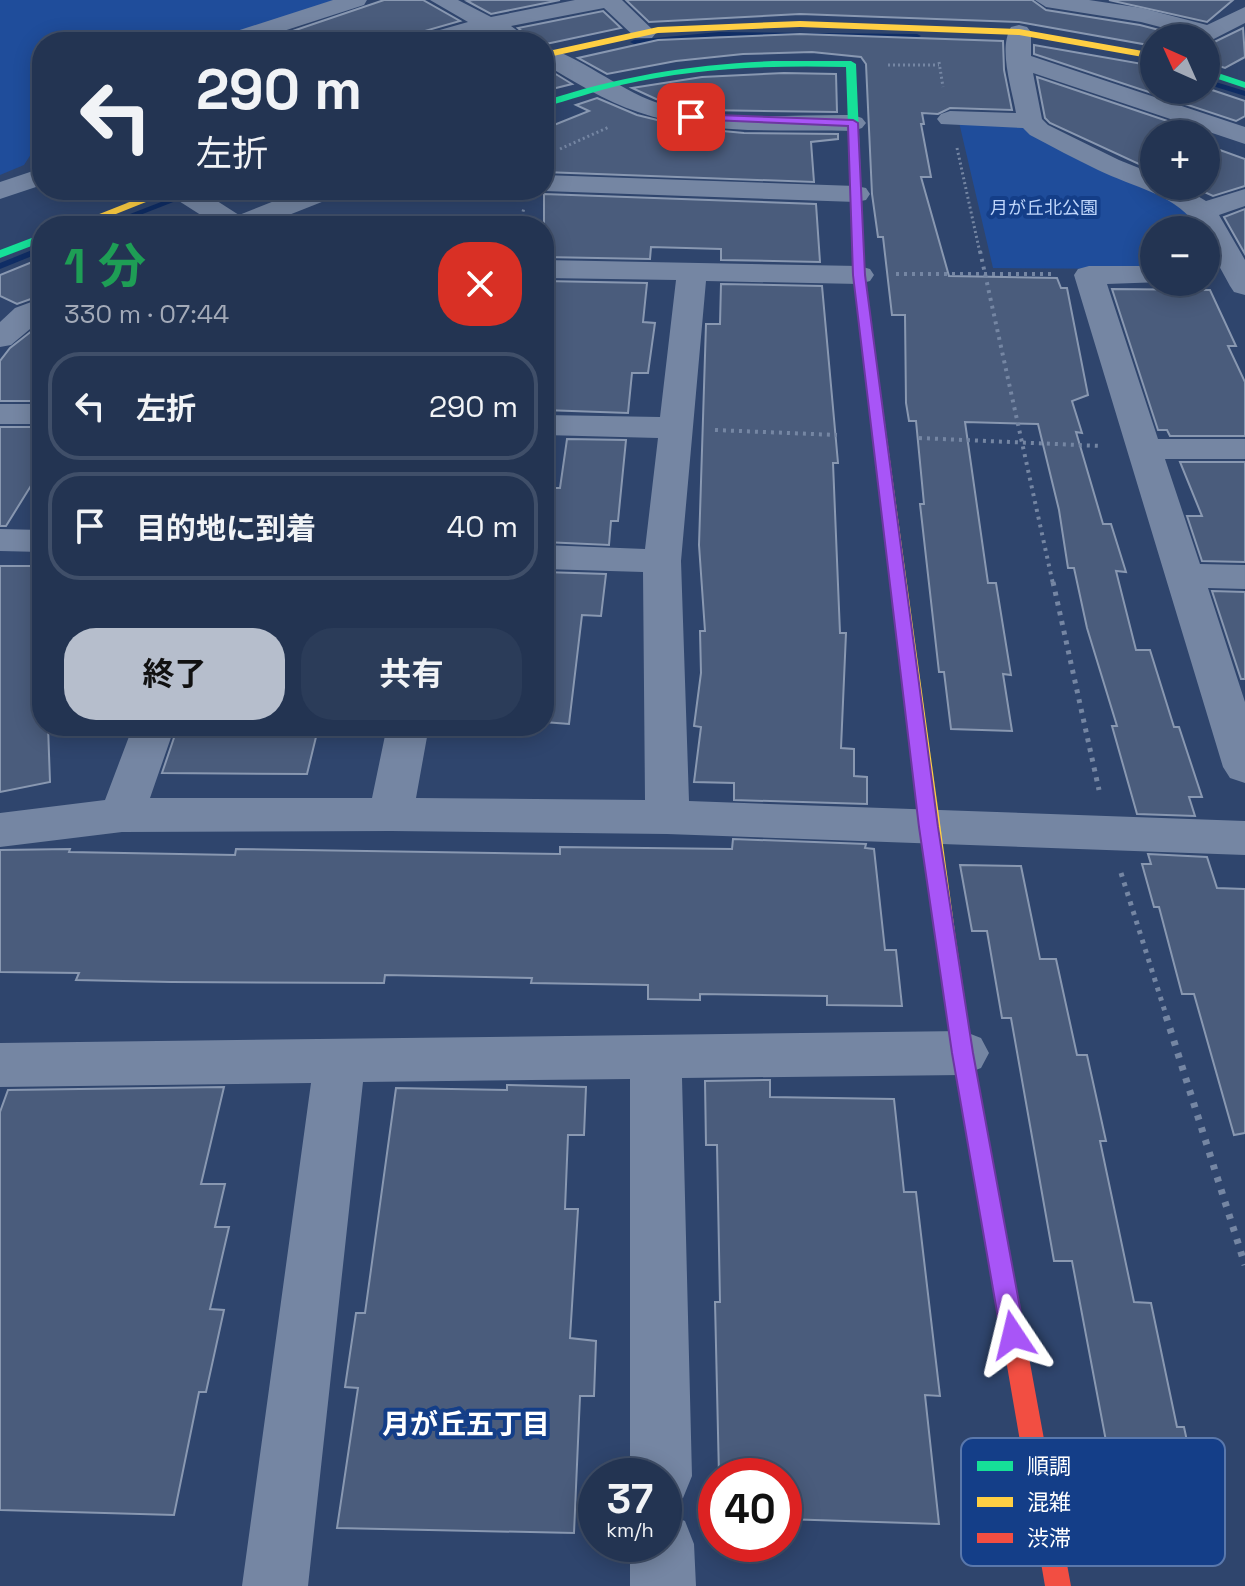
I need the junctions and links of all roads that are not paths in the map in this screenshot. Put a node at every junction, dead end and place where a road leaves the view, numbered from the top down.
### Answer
1 (356, 0) edge
2 (441, 0) edge
3 (609, 0) edge
4 (1046, 0) edge
5 (1245, 14) edge
6 (488, 24) junction
7 (1170, 24) edge
8 (1220, 27) edge
9 (257, 32) edge
10 (459, 32) edge
11 (503, 32) edge
12 (1019, 32) junction
13 (644, 33) junction
14 (554, 52) edge
15 (1140, 54) edge
16 (554, 59) edge
17 (1019, 60) junction
18 (1220, 77) edge
19 (599, 85) junction
20 (1245, 85) edge
21 (554, 101) edge
22 (950, 119) road end
23 (1030, 121) junction
24 (853, 123) junction
25 (1245, 136) edge
26 (1140, 177) edge
27 (32, 180) edge
28 (554, 183) edge
29 (0, 191) edge
30 (856, 194) junction
31 (1245, 197) edge
32 (154, 200) edge
33 (196, 200) edge
34 (302, 200) edge
35 (1185, 200) edge
36 (1203, 211) junction
37 (106, 216) edge
38 (221, 216) edge
39 (262, 216) edge
40 (32, 242) edge
41 (0, 254) edge
42 (554, 269) edge
43 (692, 272) junction
44 (859, 275) junction
45 (1140, 275) edge
46 (1220, 277) edge
47 (1242, 281) edge
48 (32, 312) edge
49 (0, 338) edge
50 (0, 414) edge
51 (32, 414) edge
52 (554, 425) edge
53 (677, 428) junction
54 (1142, 449) junction
55 (1245, 449) edge
56 (0, 540) edge
57 (32, 541) edge
58 (554, 557) edge
59 (662, 561) junction
60 (1183, 576) junction
61 (1245, 577) edge
62 (150, 736) edge
63 (406, 736) edge
64 (1245, 767) edge
65 (391, 814) junction
66 (122, 815) junction
67 (667, 817) junction
68 (929, 827) junction
69 (0, 830) edge
70 (1245, 838) edge
71 (963, 1053) junction
72 (656, 1057) junction
73 (340, 1061) junction
74 (0, 1065) edge
75 (1032, 1438) edge
76 (661, 1458) edge
77 (662, 1562) edge
78 (1054, 1566) edge
79 (275, 1586) edge
80 (663, 1586) edge
81 (1058, 1586) edge

1 - 9 street
2 - 6 street
3 - 6 street
3 - 13 street
4 - 7 street
5 - 8 street
6 - 10 street
6 - 11 street
12 - 13 street
12 - 15 street
12 - 17 street
13 - 14 street
16 - 19 street
17 - 23 street
17 - 25 street
18 - 20 street
19 - 21 street
19 - 24 street
19 - 24 street
22 - 23 street
23 - 26 street
24 - 30 street
27 - 29 street
28 - 30 street
30 - 44 street
31 - 36 street
32 - 37 street
33 - 38 street
34 - 39 street
35 - 36 street
36 - 47 street
40 - 41 street
42 - 43 street
43 - 44 street
43 - 53 street
44 - 68 street
45 - 54 street
46 - 47 street
48 - 49 street
50 - 51 street
52 - 53 street
53 - 59 street
54 - 55 street
54 - 60 street
56 - 57 street
58 - 59 street
59 - 67 street
60 - 61 street
60 - 64 street
62 - 66 street
63 - 65 street
65 - 66 street
65 - 67 street
66 - 69 street
67 - 68 street
68 - 70 street
68 - 71 street
71 - 72 street
71 - 75 street
72 - 73 street
72 - 76 street
73 - 74 street
73 - 79 street
77 - 80 street
78 - 81 street

